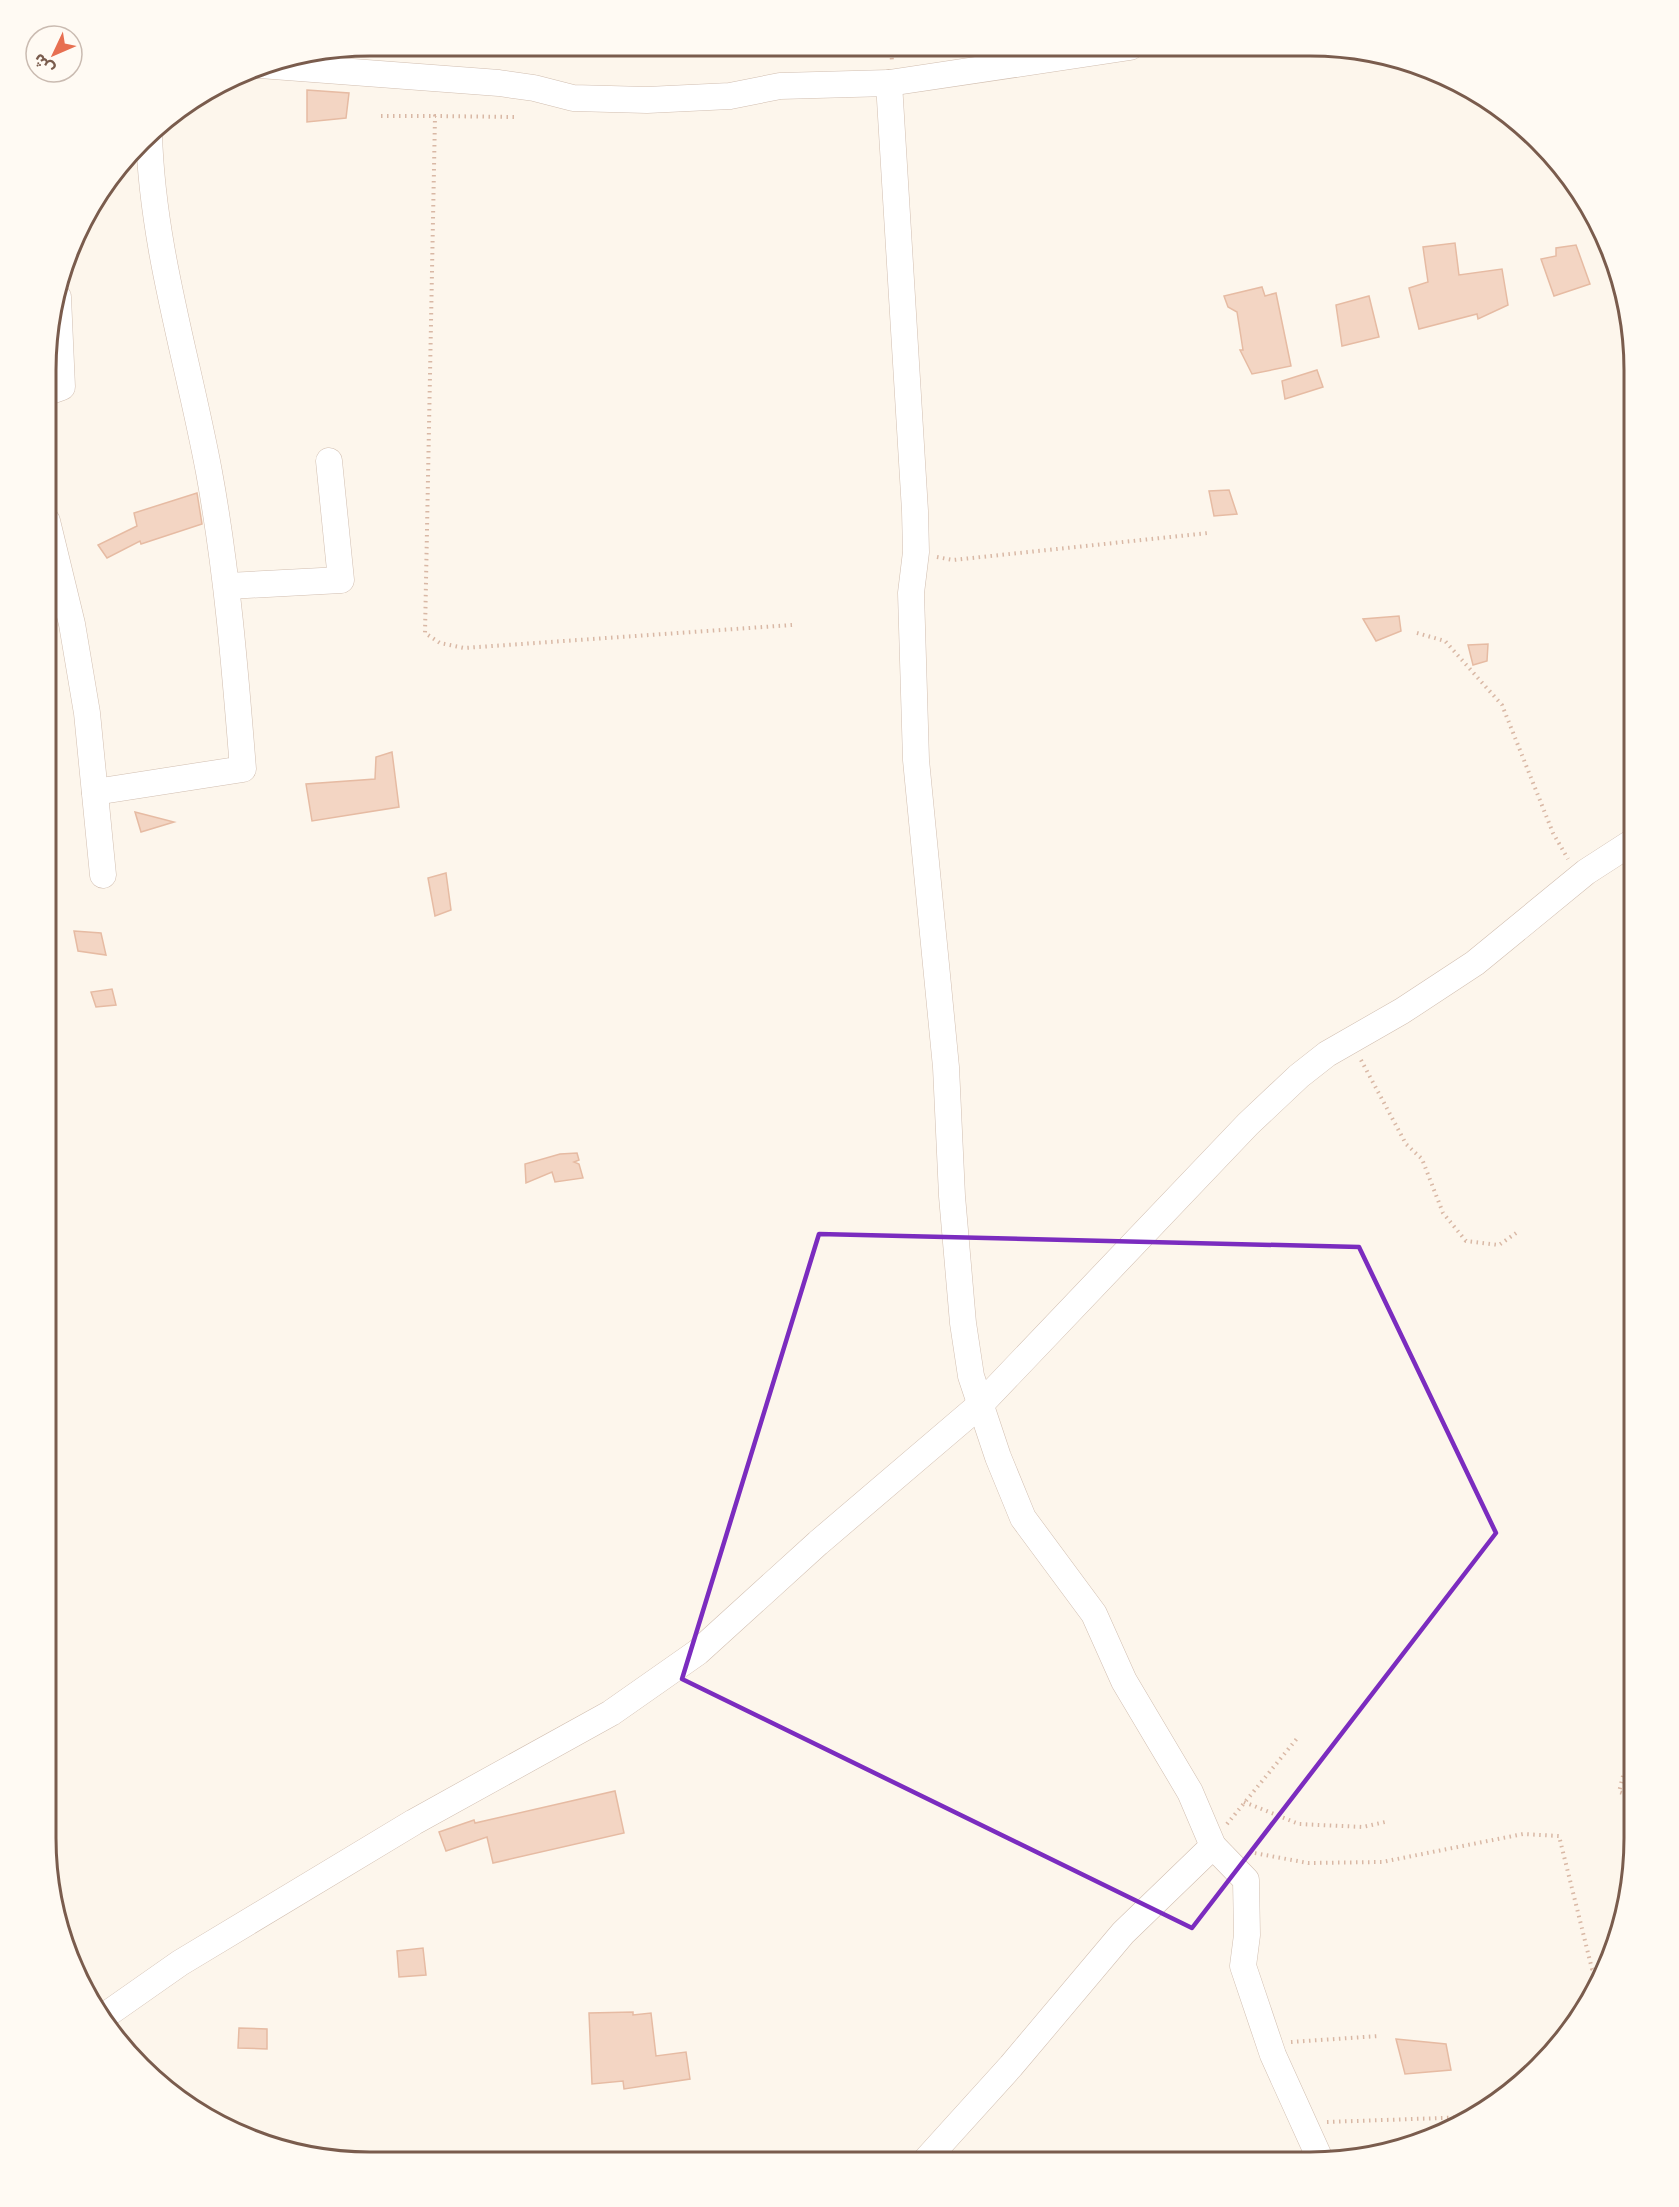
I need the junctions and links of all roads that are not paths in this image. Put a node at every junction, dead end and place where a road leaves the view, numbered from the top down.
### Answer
1 (1070, 56) edge
2 (285, 67) edge
3 (889, 83) junction
4 (150, 144) edge
5 (59, 322) edge
6 (56, 389) edge
7 (329, 462) dead end
8 (56, 558) edge
9 (228, 586) junction
10 (95, 792) junction
11 (1624, 848) edge
12 (103, 875) dead end
13 (981, 1404) junction
14 (1214, 1846) junction
15 (109, 2014) edge
16 (933, 2152) edge
17 (1317, 2152) edge

1 - 3 street
2 - 3 street
3 - 13 street
4 - 9 street
5 - 6 street
7 - 9 street
8 - 10 street
9 - 10 street
10 - 12 street
11 - 13 street
13 - 14 street
13 - 15 street
14 - 16 street
14 - 17 street

